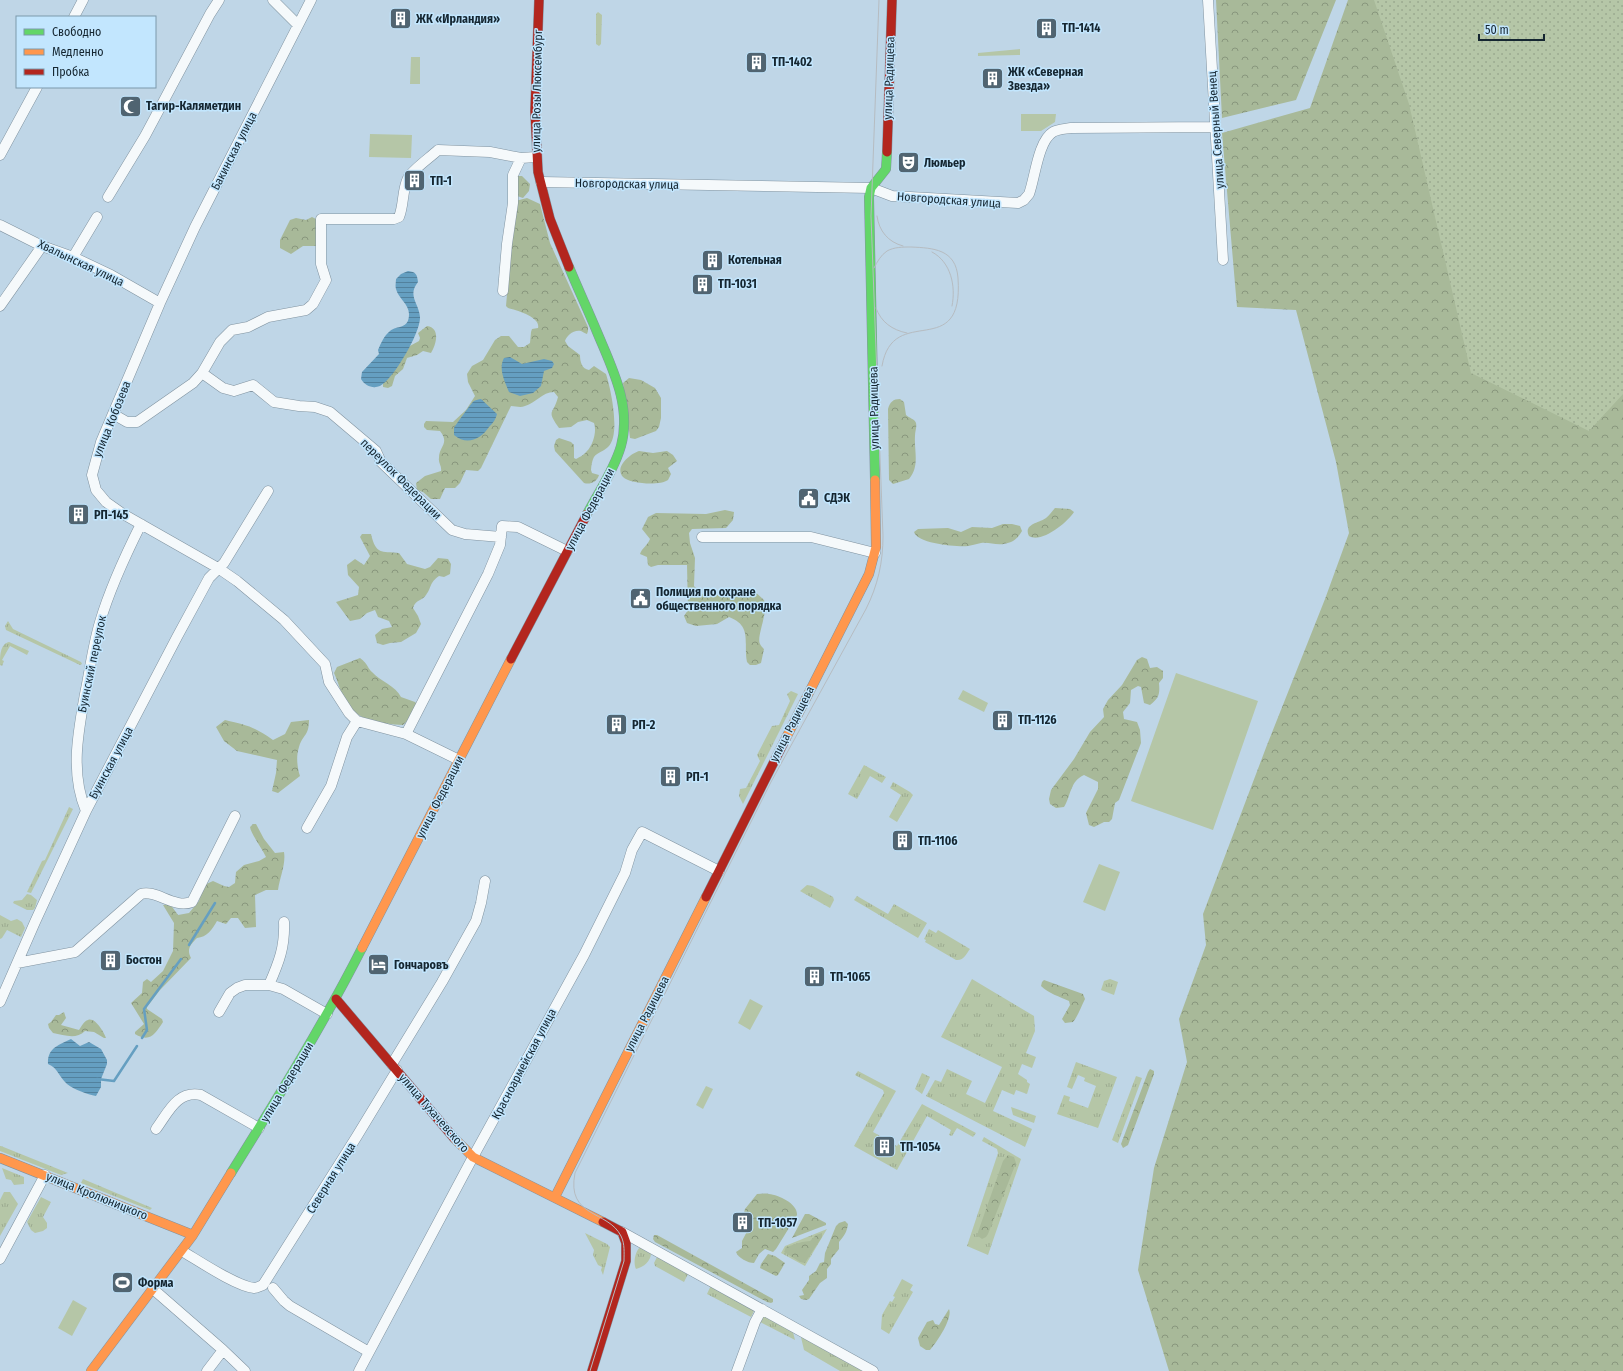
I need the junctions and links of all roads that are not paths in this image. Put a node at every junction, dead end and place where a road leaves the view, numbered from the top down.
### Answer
1 (83, 0) edge
2 (219, 0) edge
3 (273, 0) edge
4 (311, 0) edge
5 (539, 0) edge
6 (892, 0) edge
7 (1208, 0) edge
8 (75, 16) edge
9 (298, 24) junction
10 (36, 88) edge
11 (1215, 127) junction
12 (0, 156) edge
13 (536, 157) junction
14 (521, 158) junction
15 (541, 182) junction
16 (871, 188) junction
17 (108, 197) dead end
18 (97, 217) dead end
19 (0, 225) edge
20 (42, 246) junction
21 (73, 257) junction
22 (1223, 260) dead end
23 (503, 291) dead end
24 (160, 303) junction
25 (0, 306) edge
26 (202, 373) junction
27 (113, 414) junction
28 (268, 491) dead end
29 (140, 524) junction
30 (501, 537) junction
31 (702, 537) dead end
32 (567, 551) junction
33 (875, 553) junction
34 (218, 568) junction
35 (357, 721) junction
36 (406, 734) junction
37 (459, 760) junction
38 (86, 810) junction
39 (235, 816) dead end
40 (307, 828) dead end
41 (719, 870) junction
42 (485, 881) dead end
43 (284, 922) dead end
44 (17, 963) junction
45 (269, 985) junction
46 (336, 998) junction
47 (0, 1002) edge
48 (218, 1012) dead end
49 (327, 1014) junction
50 (395, 1067) junction
51 (259, 1128) junction
52 (156, 1129) dead end
53 (473, 1157) junction
54 (0, 1158) edge
55 (45, 1175) junction
56 (555, 1197) junction
57 (622, 1232) junction
58 (193, 1235) junction
59 (182, 1251) junction
60 (0, 1259) edge
61 (273, 1288) dead end
62 (153, 1289) junction
63 (762, 1309) junction
64 (223, 1350) junction
65 (369, 1352) junction
66 (91, 1371) edge
67 (207, 1371) edge
68 (245, 1371) edge
69 (359, 1371) edge
70 (592, 1371) edge
71 (737, 1371) edge
72 (873, 1371) edge

1 - 8 street
2 - 17 street
3 - 9 street
4 - 9 street, Бакинская улица
5 - 13 street, улица Розы Люксембург
6 - 16 street, улица Радищева
7 - 11 street, улица Северный Венец
9 - 24 street, Бакинская улица
10 - 12 street
11 - 16 street, Новгородская улица
11 - 22 street, улица Северный Венец
13 - 14 street
13 - 15 street, улица Розы Люксембург
14 - 23 street
14 - 26 street
15 - 16 street, Новгородская улица
15 - 32 street, улица Федерации
16 - 33 street, улица Радищева
18 - 21 street
19 - 20 street, Хвалынская улица
20 - 21 street, Хвалынская улица
20 - 25 street
21 - 24 street, Хвалынская улица
24 - 27 street, улица Кобозева
26 - 27 street
26 - 30 street, переулок Федерации
27 - 29 street, улица Кобозева
28 - 34 street, Буинская улица
29 - 34 street, улица Кобозева
29 - 38 street, Буинский переулок
30 - 32 street
30 - 36 street
31 - 33 street
32 - 37 street, улица Федерации
33 - 41 street, улица Радищева
34 - 35 street
34 - 38 street, Буинская улица
35 - 36 street
35 - 40 street
36 - 37 street
37 - 46 street, улица Федерации
38 - 44 street, Буинская улица
39 - 44 street
41 - 53 street, Красноармейская улица
41 - 56 street, улица Радищева
42 - 50 street, Северная улица
43 - 45 street
44 - 47 street, Буинская улица
45 - 48 street
45 - 49 street
46 - 49 street, улица Федерации
46 - 50 street, улица Тухачевского
49 - 51 street, улица Федерации
50 - 53 street, улица Тухачевского
50 - 59 street, Северная улица
51 - 52 street
51 - 58 street, улица Федерации
53 - 56 street, улица Тухачевского
53 - 65 street, Красноармейская улица
54 - 55 street, улица Кролюницкого
55 - 58 street, улица Кролюницкого
55 - 60 street
56 - 57 street
57 - 63 street
57 - 70 street
58 - 59 street, улица Федерации
59 - 62 street, улица Федерации
61 - 65 street
62 - 64 street
62 - 66 street, улица Федерации
63 - 71 street
63 - 72 street
64 - 67 street
64 - 68 street
65 - 69 street, Красноармейская улица

